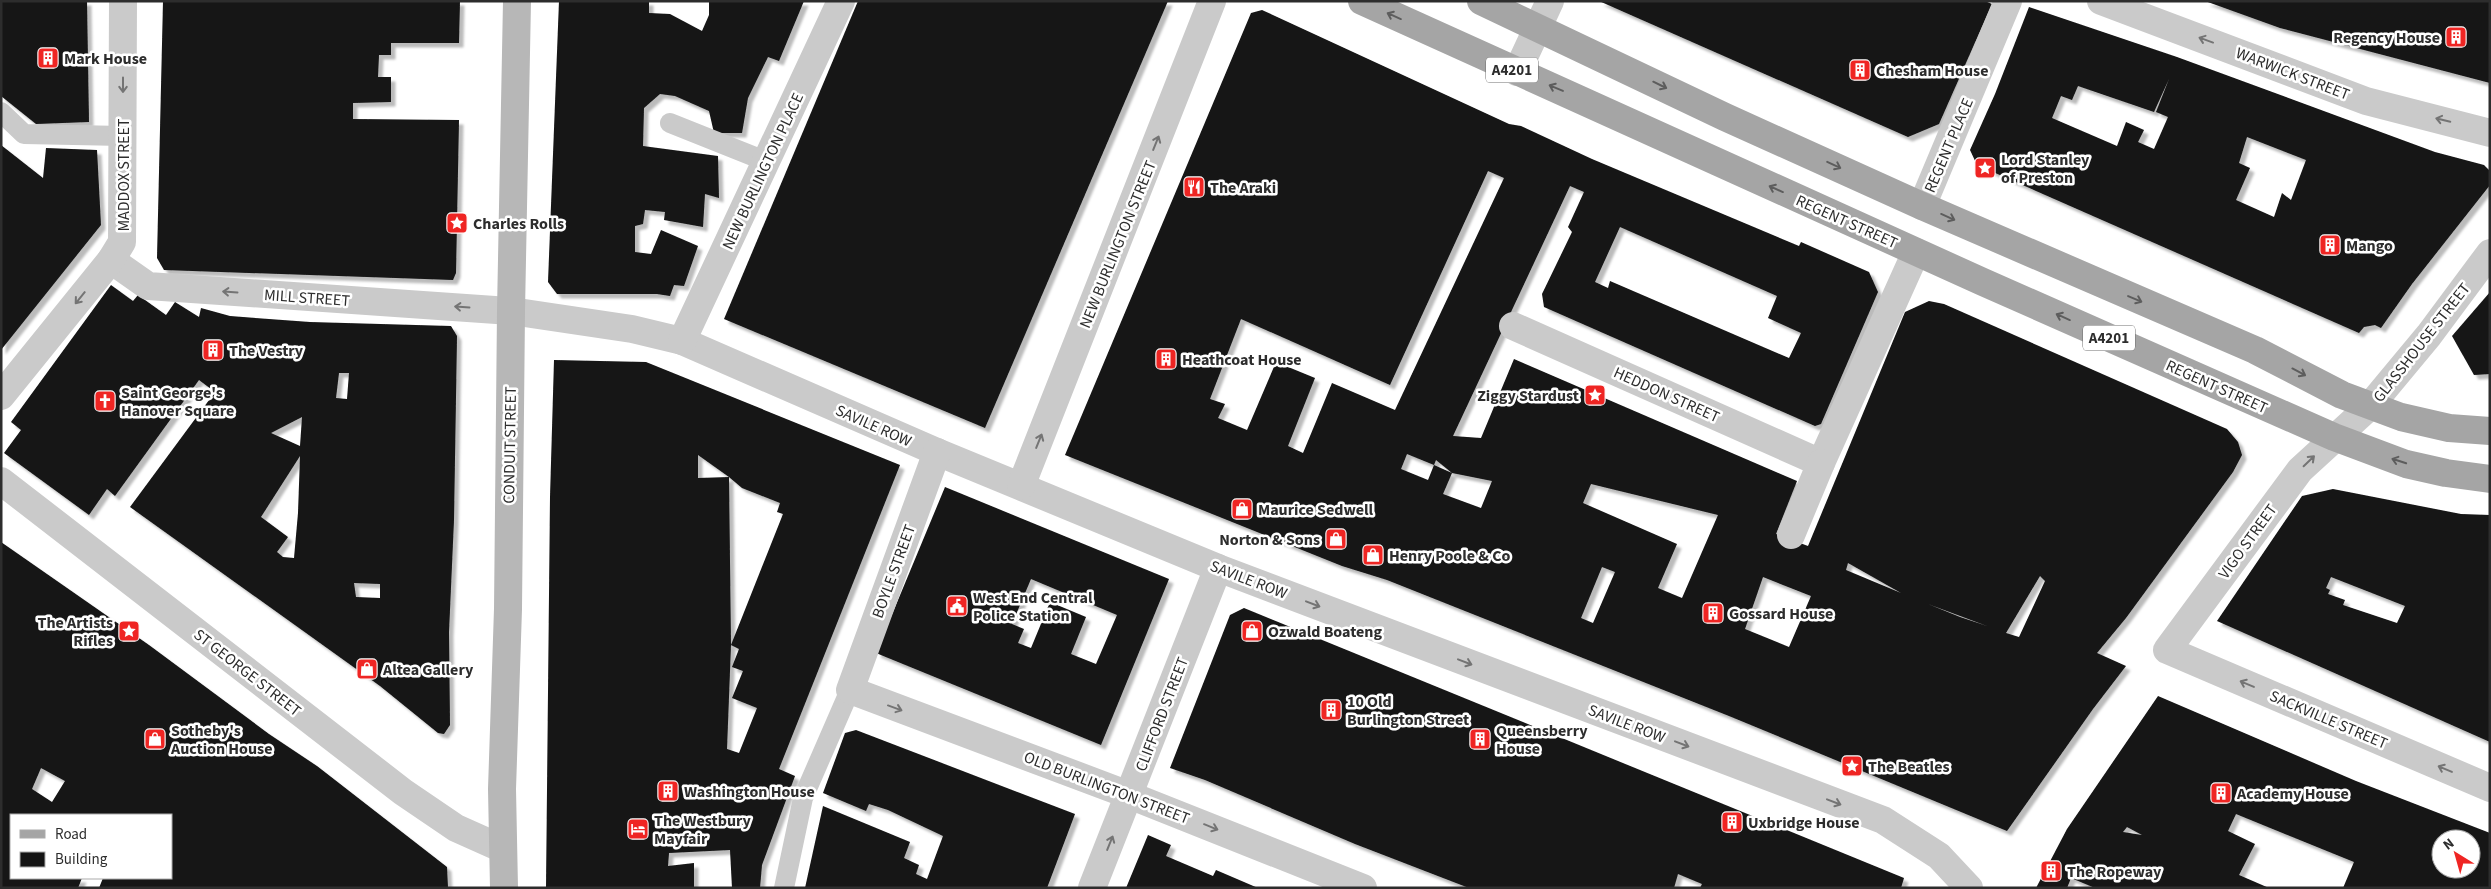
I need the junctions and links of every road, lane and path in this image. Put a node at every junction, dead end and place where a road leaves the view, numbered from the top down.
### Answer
1 (123, 1) edge
2 (517, 1) edge
3 (841, 1) edge
4 (1212, 1) edge
5 (1362, 1) edge
6 (1481, 1) edge
7 (1550, 1) edge
8 (2008, 1) edge
9 (2101, 1) edge
10 (1538, 28) junction
11 (1518, 72) junction
12 (1, 112) edge
13 (670, 123) dead end
14 (2490, 133) edge
15 (123, 136) junction
16 (768, 162) junction
17 (1922, 206) junction
18 (1916, 252) junction
19 (2490, 253) edge
20 (111, 260) junction
21 (511, 311) junction
22 (1513, 326) dead end
23 (682, 341) junction
24 (1, 396) edge
25 (2370, 406) junction
26 (2490, 431) edge
27 (2334, 437) junction
28 (937, 452) junction
29 (1821, 463) junction
30 (2490, 479) edge
31 (1, 481) edge
32 (1021, 486) junction
33 (1791, 535) dead end
34 (1218, 568) junction
35 (2168, 650) joint
36 (850, 690) junction
37 (2490, 788) edge
38 (1129, 795) junction
39 (504, 849) junction
40 (504, 888) edge
41 (784, 888) edge
42 (1092, 888) edge
43 (1364, 888) edge
44 (1969, 888) edge

1 -> 15 street, MADDOX STREET
2 - 21 main road, CONDUIT STREET
3 - 16 street, NEW BURLINGTON PLACE
32 -> 4 street, NEW BURLINGTON STREET
11 -> 5 main road, REGENT STREET / A4201
6 - 10 main road, A4201
7 - 10 street
8 - 17 street, REGENT PLACE
14 -> 9 street, WARWICK STREET
10 - 11 street
10 -> 17 main road, A4201
18 -> 11 main road, REGENT STREET / A4201
12 - 15 lane
13 - 16 lane
15 - 20 street, MADDOX STREET
16 - 23 street, NEW BURLINGTON PLACE
17 -> 25 main road, A4201
27 -> 18 main road, REGENT STREET / A4201
18 - 29 street
19 - 25 street, GLASSHOUSE STREET
21 -> 20 street, MILL STREET
20 -> 24 street, MADDOX STREET
21 - 23 street, SAVILE ROW
21 - 39 main road, CONDUIT STREET
22 - 29 street, HEDDON STREET
23 - 28 street, SAVILE ROW
25 - 26 main road, A4201
25 - 27 street
30 -> 27 main road, REGENT STREET / A4201
35 -> 27 street, VIGO STREET
28 - 32 street, SAVILE ROW
28 - 36 street, BOYLE STREET
29 - 33 street
31 - 39 street, ST GEORGE STREET
32 - 34 street, SAVILE ROW
34 - 38 street, CLIFFORD STREET
34 -> 44 street, SAVILE ROW
37 -> 35 street, SACKVILLE STREET
36 -> 38 street, OLD BURLINGTON STREET
36 - 41 lane
42 -> 38 street, CLIFFORD STREET
38 -> 43 street, OLD BURLINGTON STREET
39 - 40 main road, CONDUIT STREET

